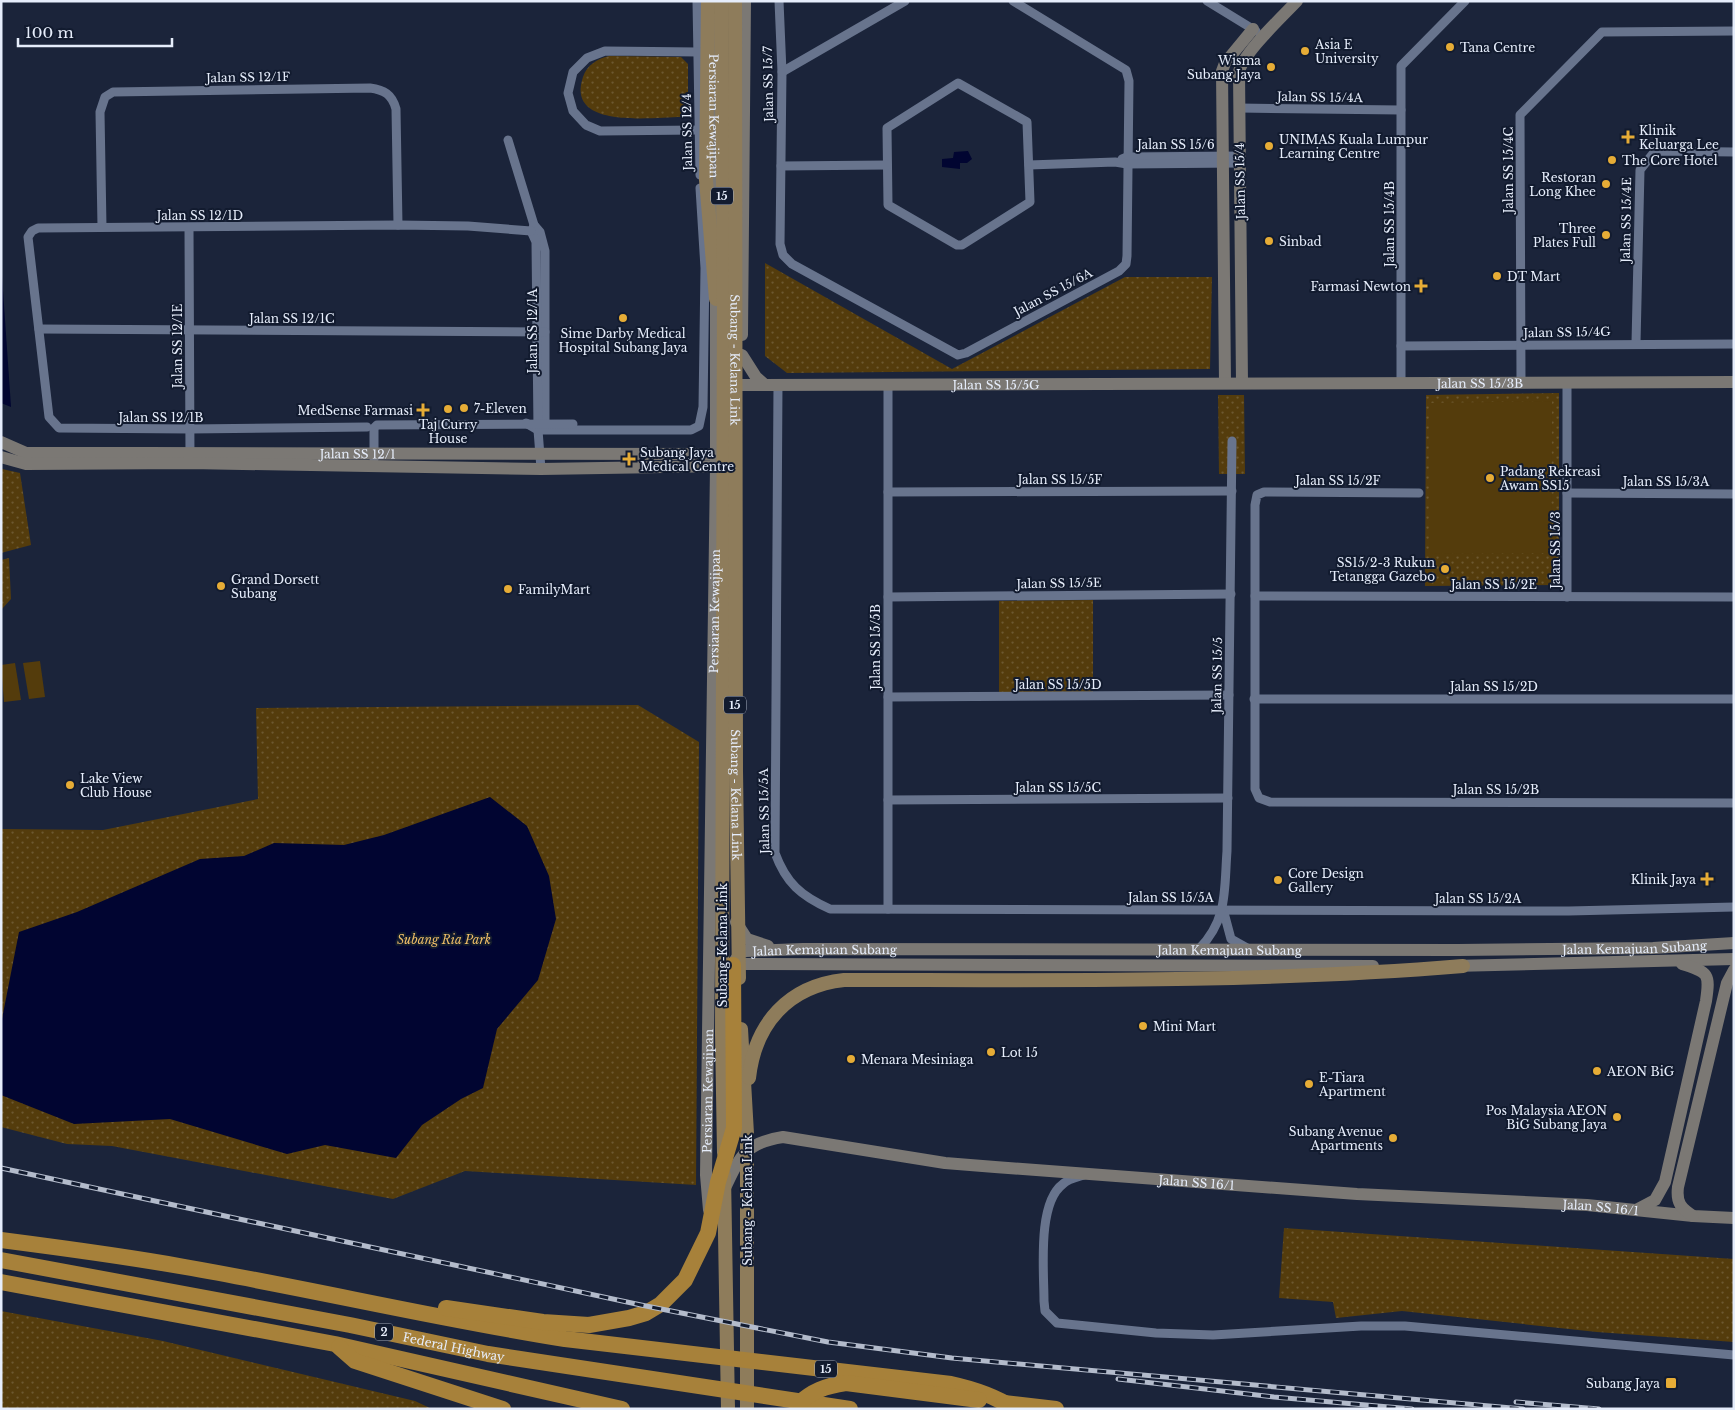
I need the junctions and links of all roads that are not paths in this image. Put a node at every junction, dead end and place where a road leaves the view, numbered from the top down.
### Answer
1 (698, 1) edge
2 (708, 1) edge
3 (714, 1) edge
4 (721, 1) edge
5 (735, 1) edge
6 (745, 1) edge
7 (779, 1) edge
8 (905, 1) edge
9 (1013, 1) edge
10 (1207, 1) edge
11 (1297, 1) edge
12 (1465, 1) edge
13 (1734, 32) edge
14 (1259, 33) junction
15 (699, 52) junction
16 (782, 72) junction
17 (1239, 108) junction
18 (698, 110) junction
19 (715, 110) junction
20 (1401, 110) junction
21 (698, 130) junction
22 (508, 140) dead end
23 (1734, 152) edge
24 (1127, 160) junction
25 (1222, 160) junction
26 (1239, 160) junction
27 (887, 164) junction
28 (1029, 165) junction
29 (781, 166) junction
30 (398, 225) junction
31 (102, 227) junction
32 (189, 228) junction
33 (532, 228) junction
34 (742, 327) junction
35 (39, 329) junction
36 (190, 330) junction
37 (541, 332) junction
38 (1636, 343) junction
39 (1734, 344) edge
40 (1521, 345) junction
41 (1401, 346) junction
42 (742, 355) junction
43 (1567, 382) junction
44 (1734, 382) edge
45 (1225, 383) junction
46 (1242, 383) junction
47 (1401, 383) junction
48 (1521, 383) junction
49 (742, 385) junction
50 (772, 385) junction
51 (888, 385) junction
52 (723, 392) junction
53 (541, 426) junction
54 (366, 427) dead end
55 (190, 429) junction
56 (716, 430) junction
57 (1232, 441) dead end
58 (1, 442) edge
59 (541, 454) junction
60 (687, 454) junction
61 (1, 456) edge
62 (190, 458) junction
63 (374, 460) junction
64 (716, 460) junction
65 (739, 464) junction
66 (541, 469) junction
67 (1232, 491) junction
68 (888, 492) junction
69 (1419, 493) dead end
70 (1567, 493) junction
71 (1734, 494) edge
72 (1231, 594) junction
73 (1254, 596) junction
74 (1567, 597) junction
75 (1734, 597) edge
76 (888, 598) junction
77 (1229, 695) junction
78 (888, 697) junction
79 (1254, 699) junction
80 (1734, 700) edge
81 (1228, 798) junction
82 (888, 800) junction
83 (1734, 803) edge
84 (1734, 907) edge
85 (888, 909) junction
86 (1223, 909) junction
87 (734, 917) junction
88 (710, 930) junction
89 (1734, 943) edge
90 (1249, 949) junction
91 (783, 950) junction
92 (1199, 950) junction
93 (1734, 959) edge
94 (1672, 961) junction
95 (740, 965) junction
96 (867, 965) junction
97 (1463, 966) junction
98 (1734, 970) edge
99 (867, 992) dead end
100 (747, 1134) junction
101 (1085, 1175) junction
102 (1636, 1210) junction
103 (1693, 1216) junction
104 (1734, 1218) edge
105 (710, 1222) junction
106 (1, 1240) edge
107 (1, 1260) edge
108 (1, 1282) edge
109 (420, 1312) junction
110 (335, 1344) junction
111 (1734, 1355) edge
112 (920, 1393) junction
113 (845, 1408) edge
114 (503, 1409) edge
115 (622, 1409) edge
116 (728, 1409) edge
117 (747, 1409) edge
118 (794, 1409) edge
119 (972, 1409) edge
120 (1015, 1409) edge
121 (1056, 1409) edge

1 - 15 street, Jalan SS 12/4
2 - 52 main road
3 - 19 main road, Persiaran Kewajipan
4 - 52 main road, Subang - Kelana Link / 15
5 - 100 main road, Subang - Kelana Link / 15
6 - 34 main road, Persiaran Kewajipan
7 - 16 street, Jalan SS 15/7
8 - 16 street
9 - 24 street, Jalan SS 15/6A
10 - 14 street
11 - 14 main road, Jalan SS 15/4
12 - 20 street, Jalan SS 15/4B
13 - 40 street, Jalan SS 15/4C
14 - 17 main road, Jalan SS 15/4
14 - 25 main road, Jalan SS 15/4
15 - 18 street, Jalan SS 12/4
15 - 21 street
16 - 29 street, Jalan SS 15/7
17 - 20 street, Jalan SS 15/4A
17 - 26 main road, Jalan SS 15/4
18 - 19 street
18 - 21 street, Jalan SS 12/4
19 - 56 main road, Persiaran Kewajipan
20 - 41 street, Jalan SS 15/4B
21 - 53 street, Jalan SS 12/4
22 - 33 street, Jalan SS 12/1A
23 - 38 street, Jalan SS 15/4E
24 - 25 street, Jalan SS 15/6
24 - 28 street, Jalan SS 15/6
24 - 29 street, Jalan SS 15/6A
25 - 26 street, Jalan SS 15/6
25 - 45 main road, Jalan SS 15/4
26 - 46 main road, Jalan SS 15/4
27 - 28 street
27 - 28 street
27 - 29 street
30 - 31 street, Jalan SS 12/1F
30 - 32 street, Jalan SS 12/1D
30 - 33 street, Jalan SS 12/1D
31 - 32 street, Jalan SS 12/1D
31 - 35 street, Jalan SS 12/1D
32 - 36 street, Jalan SS 12/1E
33 - 37 street, Jalan SS 12/1A
34 - 42 main road, Persiaran Kewajipan
34 - 65 main road
35 - 36 street, Jalan SS 12/1C
35 - 55 street, Jalan SS 12/1B
36 - 37 street, Jalan SS 12/1C
36 - 55 street, Jalan SS 12/1E
37 - 53 street, Jalan SS 12/1A
38 - 39 street, Jalan SS 15/4G
38 - 40 street, Jalan SS 15/4G
40 - 41 street, Jalan SS 15/4G
40 - 48 street, Jalan SS 15/4C
41 - 47 street, Jalan SS 15/4B
42 - 49 main road, Persiaran Kewajipan
42 - 50 main road
43 - 44 main road, Jalan SS 15/3B
43 - 48 main road, Jalan SS 15/3B
43 - 70 street, Jalan SS 15/3
45 - 46 main road, Jalan SS 15/3B
45 - 51 main road, Jalan SS 15/5G
46 - 47 main road, Jalan SS 15/3B
47 - 48 main road, Jalan SS 15/3B
49 - 50 main road, Jalan SS 15/5G
49 - 65 main road, Persiaran Kewajipan
50 - 51 main road, Jalan SS 15/5G
50 - 85 street, Jalan SS 15/5A
51 - 68 street, Jalan SS 15/5B
52 - 116 main road, Subang-Kelana Link / 15
53 - 59 street, Jalan SS 12/1A
53 - 63 street
54 - 55 street, Jalan SS 12/1B
55 - 62 street, Jalan SS 12/1E
56 - 60 main road
56 - 64 main road, Persiaran Kewajipan
57 - 67 street, Jalan SS 15/5
58 - 62 main road, Jalan SS 12/1
59 - 60 main road, Jalan SS 12/1
59 - 63 main road, Jalan SS 12/1
59 - 66 street, Jalan SS 12/1A
60 - 64 main road, Jalan SS 12/1
61 - 62 main road, Jalan SS 12/1
62 - 63 main road, Jalan SS 12/1
63 - 66 main road, Jalan SS 12/1
64 - 65 main road
64 - 66 main road, Jalan SS 12/1
64 - 88 main road, Persiaran Kewajipan
65 - 87 main road, Persiaran Kewajipan
67 - 68 street, Jalan SS 15/5F
67 - 72 street, Jalan SS 15/5
68 - 76 street, Jalan SS 15/5B
69 - 73 street, Jalan SS 15/2F
70 - 71 street, Jalan SS 15/3A
70 - 74 street, Jalan SS 15/3
72 - 76 street, Jalan SS 15/5E
72 - 77 street, Jalan SS 15/5
73 - 74 street, Jalan SS 15/2E
73 - 79 street
74 - 75 street, Jalan SS 15/2E
76 - 78 street, Jalan SS 15/5B
77 - 78 street, Jalan SS 15/5D
77 - 81 street, Jalan SS 15/5
78 - 82 street, Jalan SS 15/5B
79 - 80 street, Jalan SS 15/2D
79 - 83 street, Jalan SS 15/2B
81 - 82 street, Jalan SS 15/5C
81 - 86 street, Jalan SS 15/5
82 - 85 street, Jalan SS 15/5B
84 - 86 street, Jalan SS 15/2A
85 - 86 street, Jalan SS 15/5A
86 - 90 street, Jalan SS 15/5
86 - 92 street, Jalan SS 15/5
87 - 91 main road
87 - 95 main road, Persiaran Kewajipan
88 - 95 main road
88 - 105 main road, Persiaran Kewajipan
89 - 90 main road, Jalan Kemajuan Subang
90 - 92 main road, Jalan Kemajuan Subang
91 - 92 main road, Jalan Kemajuan Subang
91 - 95 main road, Jalan Kemajuan Subang
93 - 94 main road, Jalan Kemajuan Subang
94 - 97 main road, Jalan Kemajuan Subang
94 - 102 main road
95 - 96 main road, Jalan Kemajuan Subang
95 - 105 highway
96 - 97 main road, Jalan Kemajuan Subang
96 - 99 main road
97 - 100 main road
98 - 103 main road
100 - 117 main road, Subang - Kelana Link / 15
101 - 102 main road, Jalan SS 16/1
101 - 105 main road, Jalan SS 16/1
101 - 111 street
102 - 103 main road, Jalan SS 16/1
103 - 104 main road, Jalan SS 16/1
105 - 109 highway
106 - 109 highway
107 - 113 highway, Federal Highway / 2
108 - 110 highway, Federal Highway / 2
109 - 120 highway, 15
110 - 114 highway
110 - 115 highway, Federal Highway / 2
112 - 118 highway
112 - 119 highway
112 - 121 highway

